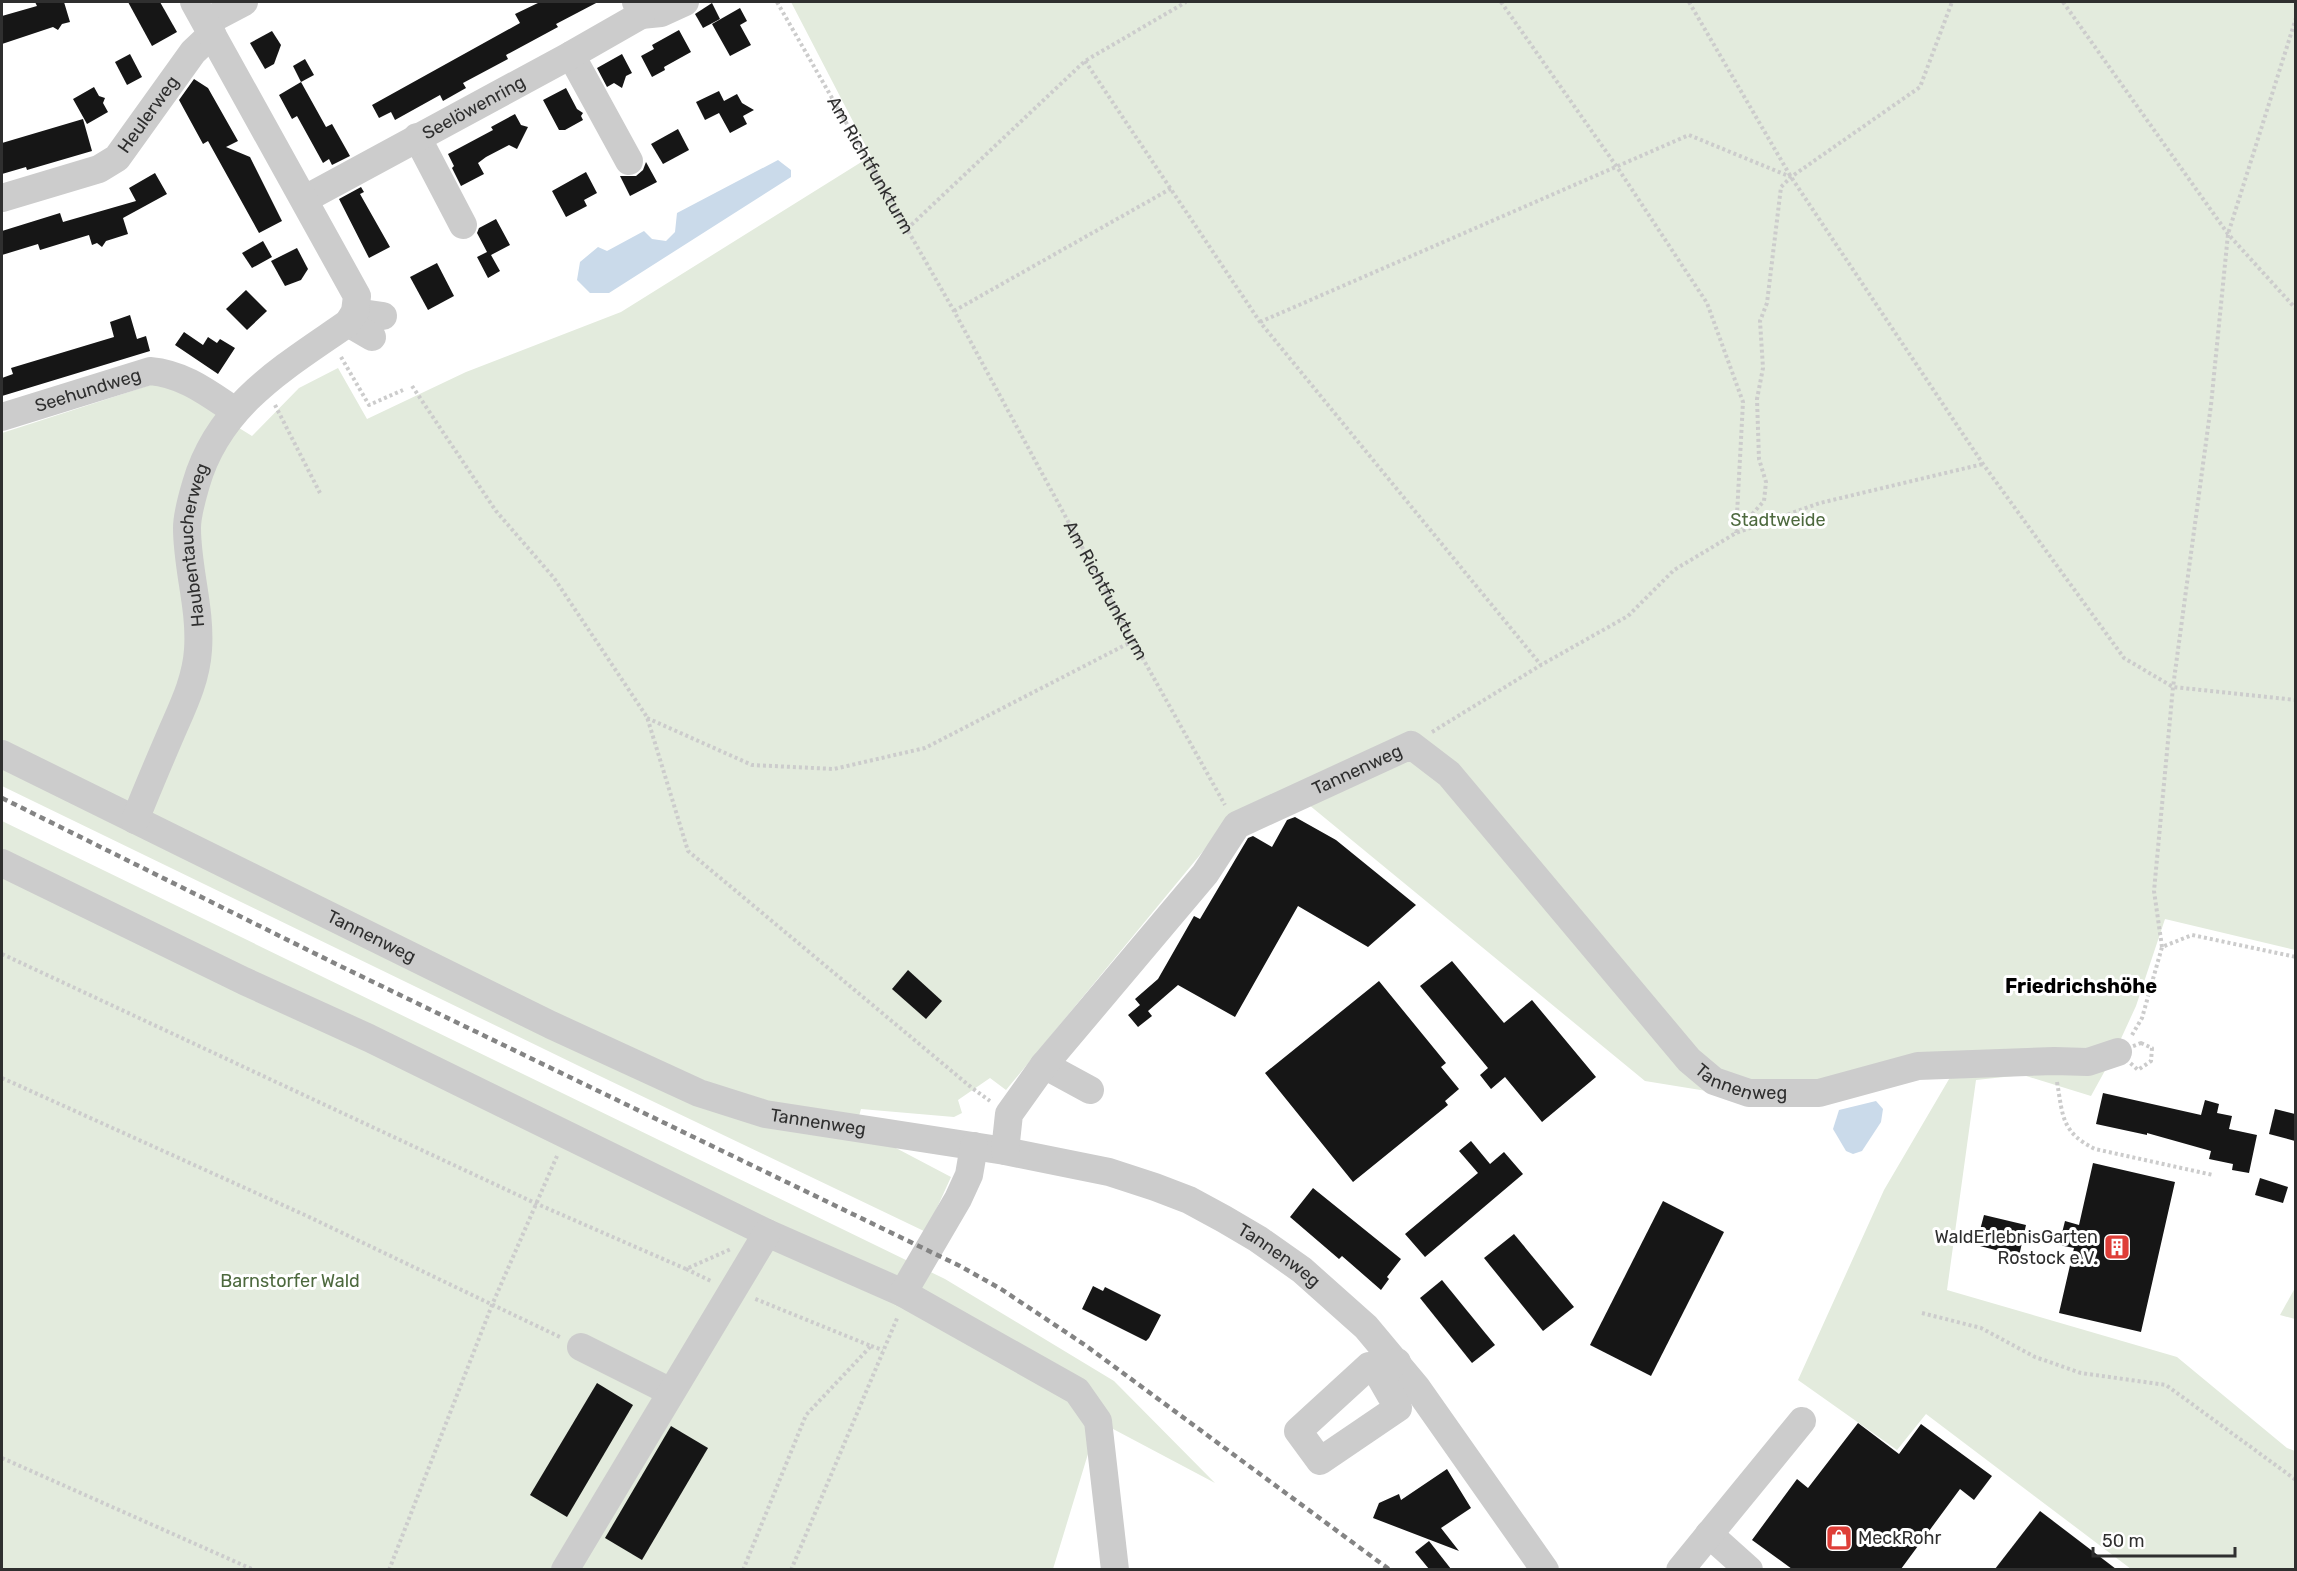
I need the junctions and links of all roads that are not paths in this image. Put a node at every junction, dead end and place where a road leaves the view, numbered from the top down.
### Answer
1 (244, 2) edge
2 (685, 2) edge
3 (638, 8) edge
4 (204, 19) edge
5 (571, 55) junction
6 (417, 138) junction
7 (629, 161) dead end
8 (2, 198) edge
9 (305, 199) junction
10 (463, 225) dead end
11 (235, 411) junction
12 (2, 417) edge
13 (2, 754) edge
14 (135, 820) junction
15 (2, 863) edge
16 (2118, 1052) road end
17 (1044, 1065) junction
18 (1089, 1090) dead end
19 (974, 1146) junction
20 (1005, 1151) junction
21 (767, 1233) junction
22 (903, 1293) junction
23 (581, 1347) road end
24 (671, 1392) junction
25 (1802, 1421) dead end
26 (1709, 1534) junction
27 (565, 1569) edge
28 (1115, 1569) edge
29 (1545, 1569) edge
30 (1680, 1569) edge
31 (1749, 1569) edge

1 - 4 street, Heulerweg
2 - 3 street, Seelöwenring
3 - 5 street, Seelöwenring
4 - 8 street, Heulerweg
4 - 9 street, Haubentaucherweg
5 - 6 street, Seelöwenring
5 - 7 street
6 - 9 street, Seelöwenring
6 - 10 street
9 - 11 street, Haubentaucherweg
11 - 12 street, Seehundweg
11 - 14 street, Haubentaucherweg
13 - 14 street, Tannenweg
14 - 19 street, Tannenweg
15 - 21 street
16 - 17 street, Tannenweg
17 - 18 street
17 - 20 street
19 - 20 street, Tannenweg
19 - 22 street
20 - 29 street, Tannenweg
21 - 22 street
21 - 24 street
22 - 28 street
23 - 24 street
24 - 27 street
25 - 26 street
26 - 30 street
26 - 31 street

